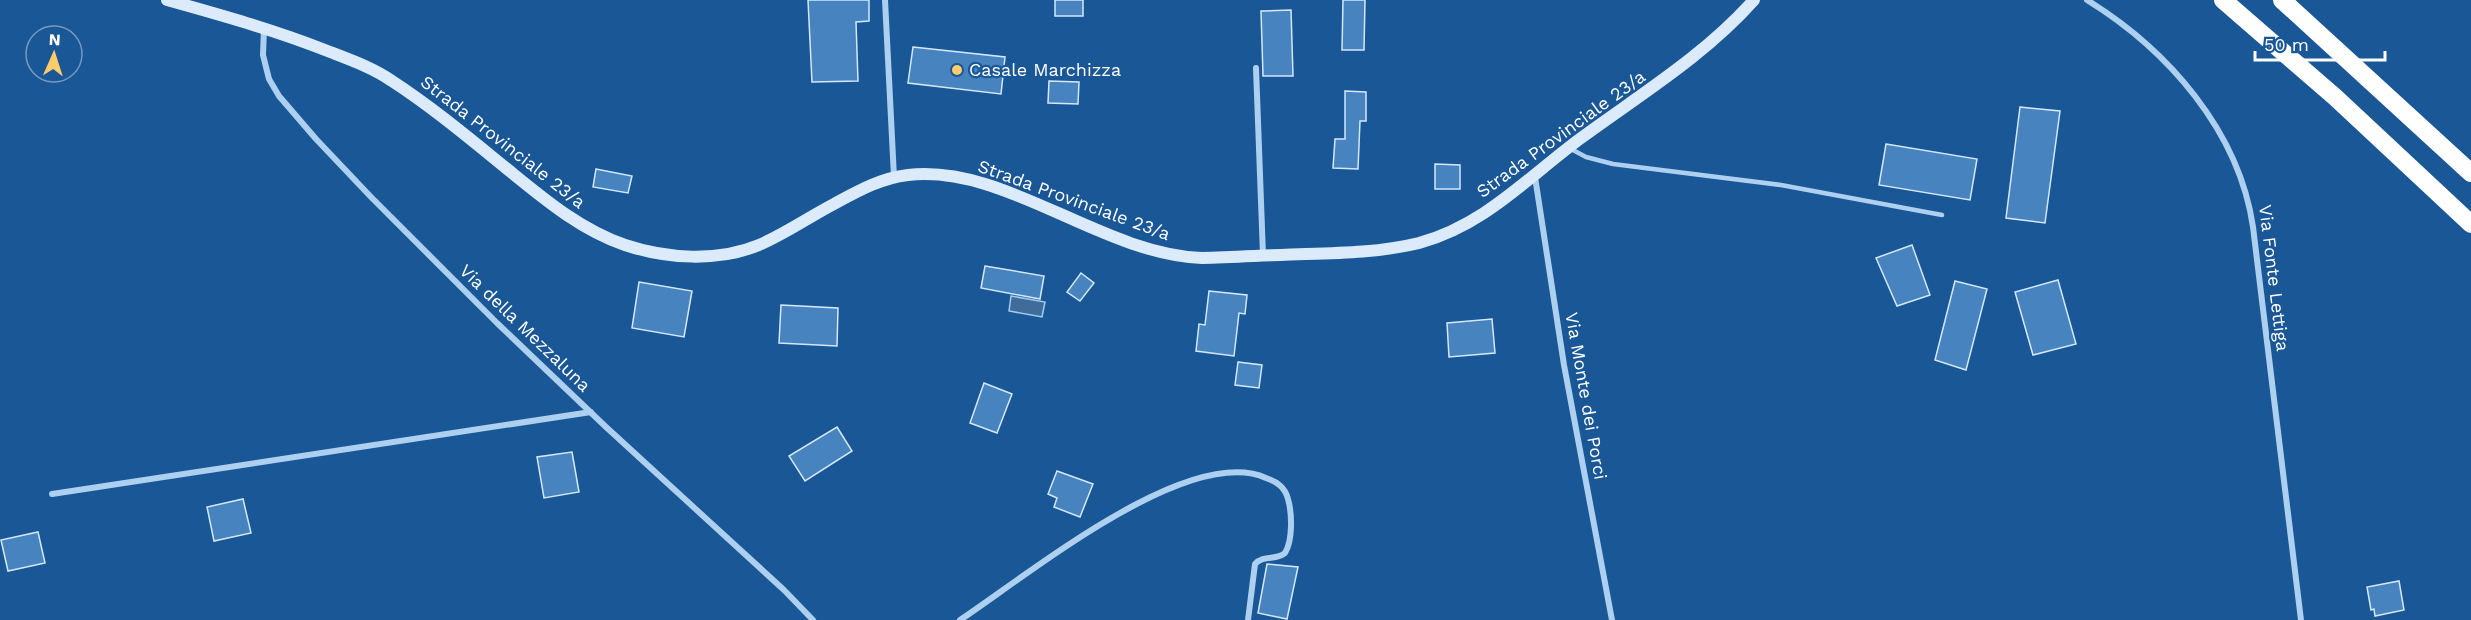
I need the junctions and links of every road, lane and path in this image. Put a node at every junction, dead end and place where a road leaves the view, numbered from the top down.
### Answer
1 (167, 0) edge
2 (885, 0) edge
3 (1754, 0) edge
4 (2087, 0) edge
5 (2223, 0) edge
6 (2282, 0) edge
7 (264, 28) junction
8 (1256, 68) dead end
9 (1569, 147) junction
10 (2471, 173) edge
11 (894, 177) junction
12 (1535, 177) junction
13 (1942, 215) dead end
14 (2471, 224) edge
15 (1263, 256) junction
16 (591, 412) junction
17 (52, 494) dead end
18 (813, 620) edge
19 (960, 620) edge
20 (1248, 620) edge
21 (1611, 620) edge
22 (2301, 620) edge

1 - 7 street, Strada Provinciale 23/a
2 - 11 street
3 - 9 street, Strada Provinciale 23/a
4 - 22 street, Via Fonte Lettiga
5 - 14 highway
6 - 10 highway
7 - 11 street, Strada Provinciale 23/a
7 - 16 street, Via della Mezzaluna
8 - 15 street
9 - 12 street, Strada Provinciale 23/a
9 - 13 lane
11 - 15 street, Strada Provinciale 23/a
12 - 15 street, Strada Provinciale 23/a
12 - 21 street, Via Monte dei Porci
16 - 17 street
16 - 18 street, Via della Mezzaluna
19 - 20 street

